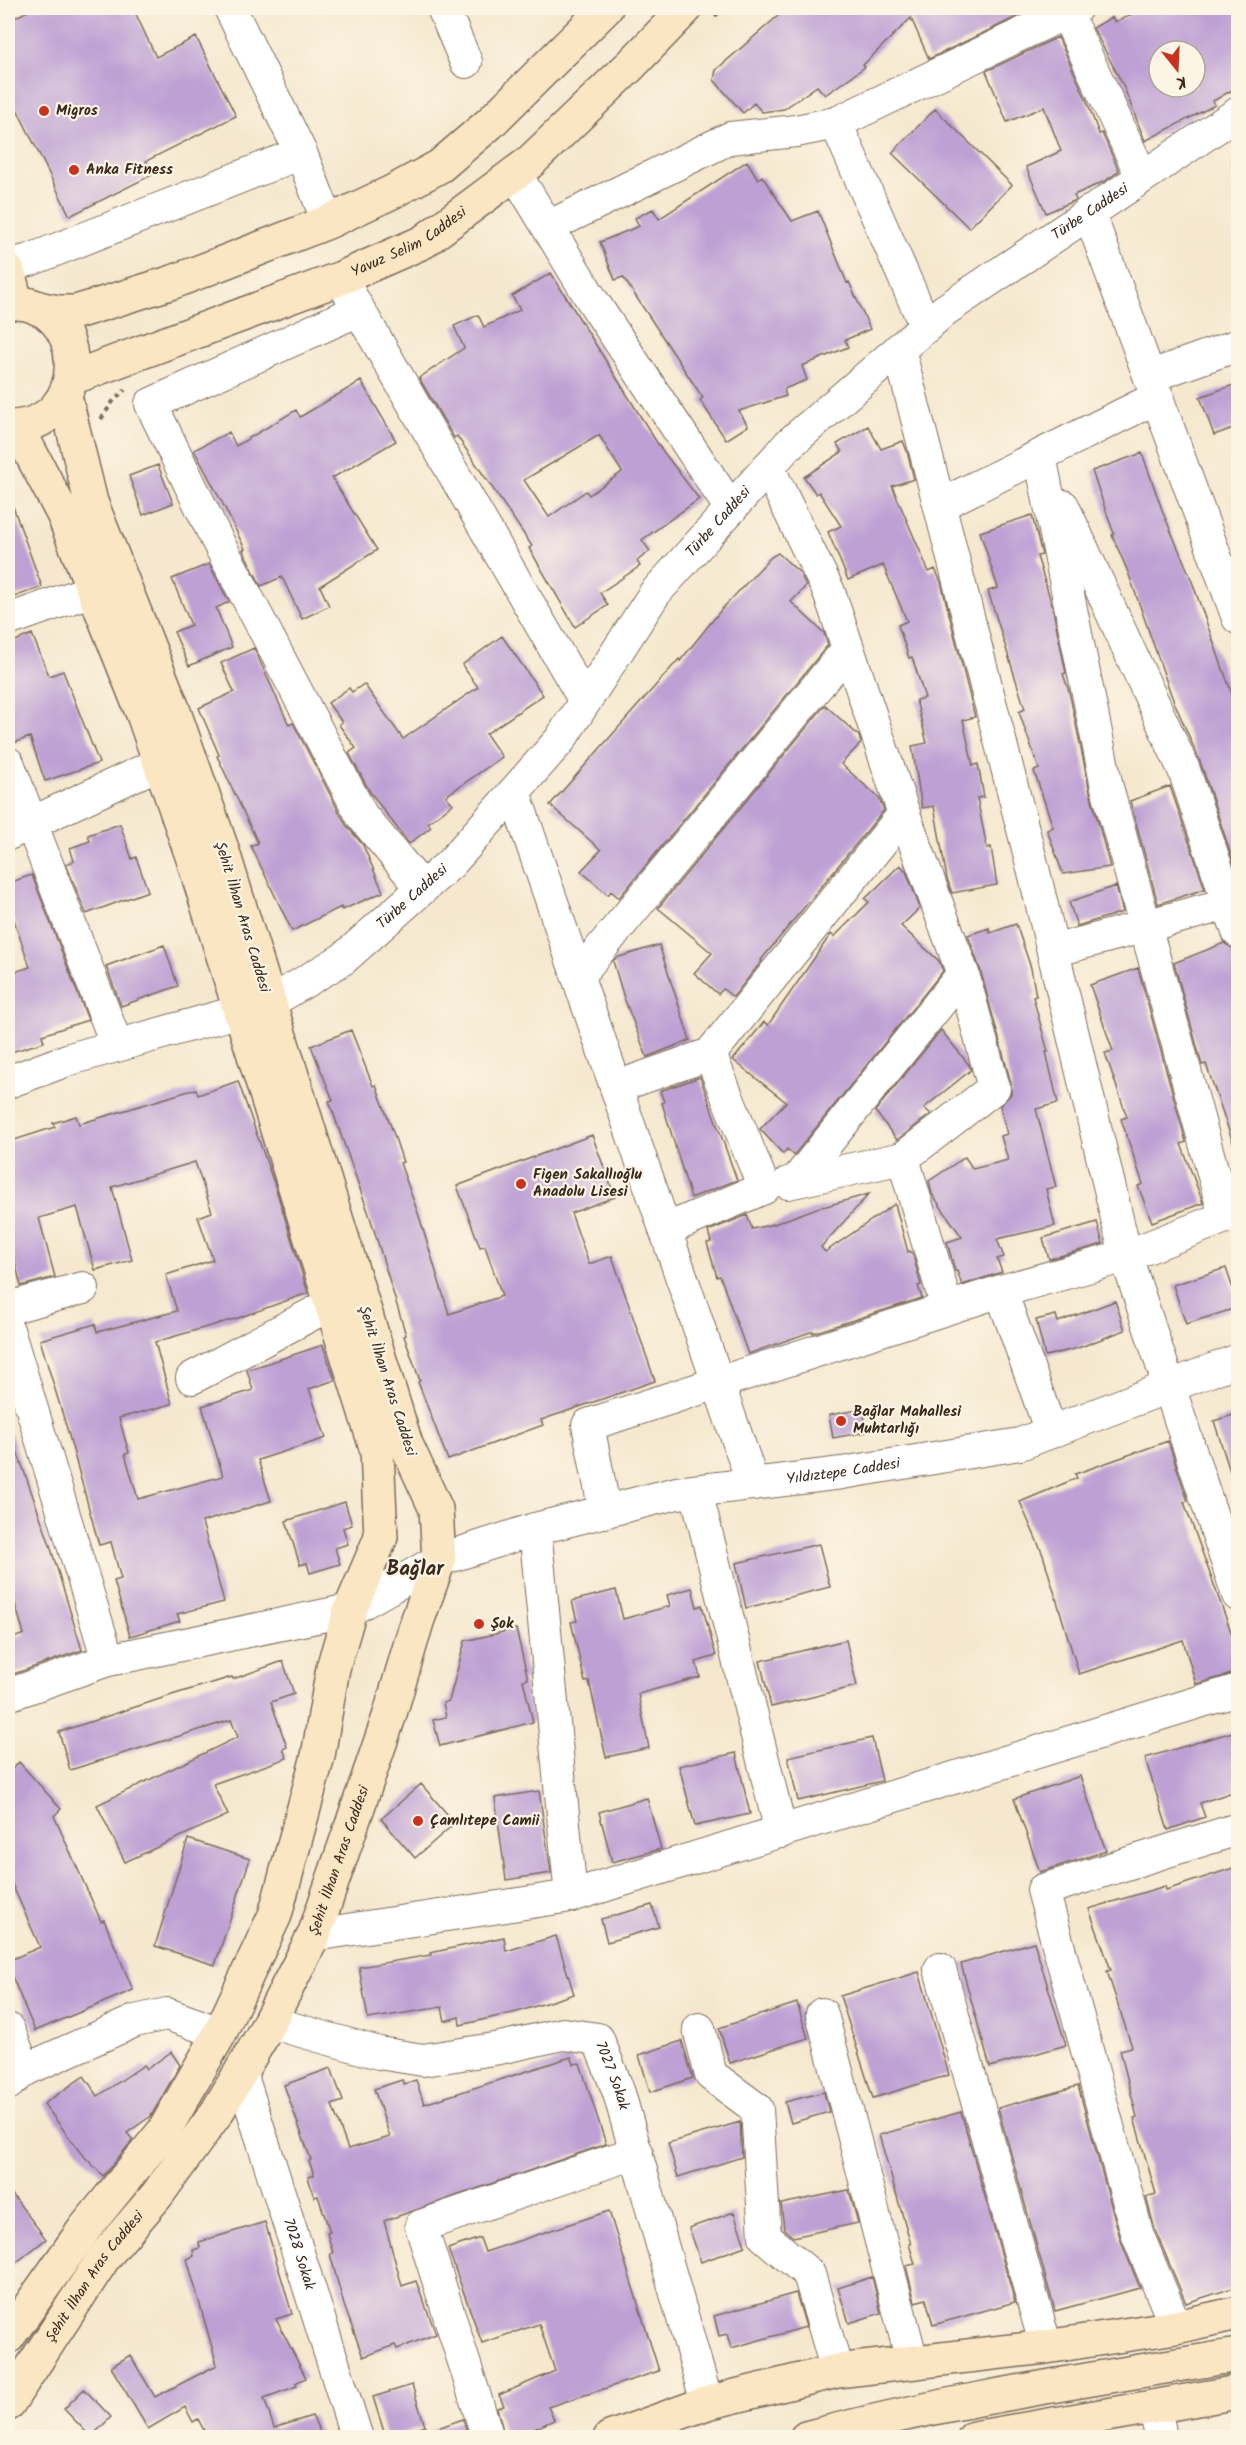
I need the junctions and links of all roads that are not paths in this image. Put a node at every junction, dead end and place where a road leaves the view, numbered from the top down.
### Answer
1 (230, 8) edge
2 (443, 8) edge
3 (606, 8) edge
4 (686, 8) edge
5 (1071, 10) edge
6 (466, 62) dead end
7 (1239, 113) edge
8 (836, 123) junction
9 (301, 153) junction
10 (515, 173) junction
11 (1142, 177) junction
12 (1089, 212) junction
13 (328, 222) junction
14 (548, 227) junction
15 (8, 265) edge
16 (8, 271) edge
17 (341, 278) junction
18 (20, 304) edge
19 (359, 309) junction
20 (926, 327) junction
21 (1239, 345) edge
22 (899, 349) junction
23 (68, 387) junction
24 (1154, 387) junction
25 (12, 427) edge
26 (1040, 456) junction
27 (768, 467) junction
28 (940, 506) junction
29 (731, 508) junction
30 (93, 590) junction
31 (1236, 603) edge
32 (8, 620) edge
33 (848, 649) junction
34 (585, 701) junction
35 (8, 763) edge
36 (160, 763) junction
37 (514, 792) junction
38 (904, 814) junction
39 (19, 828) edge
40 (422, 888) junction
41 (1235, 912) edge
42 (1145, 926) junction
43 (1053, 951) junction
44 (963, 974) junction
45 (578, 976) junction
46 (255, 1006) junction
47 (117, 1046) junction
48 (710, 1054) junction
49 (8, 1082) edge
50 (616, 1086) junction
51 (903, 1158) junction
52 (796, 1181) junction
53 (764, 1188) junction
54 (1232, 1214) edge
55 (665, 1230) junction
56 (1126, 1256) junction
57 (83, 1288) dead end
58 (1001, 1291) junction
59 (331, 1304) junction
60 (8, 1308) edge
61 (947, 1308) junction
62 (8, 1330) edge
63 (1239, 1360) edge
64 (192, 1378) dead end
65 (717, 1383) junction
66 (1170, 1387) junction
67 (1051, 1432) junction
68 (753, 1484) junction
69 (696, 1491) junction
70 (604, 1512) junction
71 (535, 1529) junction
72 (1233, 1556) edge
73 (439, 1560) junction
74 (1239, 1595) edge
75 (350, 1610) junction
76 (108, 1660) junction
77 (1239, 1690) edge
78 (8, 1695) edge
79 (1239, 1829) edge
80 (781, 1832) junction
81 (571, 1896) junction
82 (314, 1935) junction
83 (940, 1969) dead end
84 (822, 2014) dead end
85 (269, 2022) junction
86 (8, 2029) edge
87 (699, 2029) dead end
88 (220, 2033) junction
89 (241, 2073) junction
90 (16, 2077) edge
91 (637, 2152) junction
92 (1239, 2313) edge
93 (1176, 2327) junction
94 (8, 2337) edge
95 (1046, 2347) junction
96 (1239, 2355) edge
97 (912, 2361) junction
98 (837, 2371) junction
99 (1239, 2392) edge
100 (707, 2403) junction
101 (8, 2404) edge
102 (1155, 2406) junction
103 (357, 2438) edge
104 (488, 2438) edge
105 (610, 2438) edge
106 (806, 2438) edge
107 (974, 2438) edge
108 (1161, 2438) edge

1 - 9 street
2 - 6 street
3 - 13 main road
4 - 10 main road, Yavuz Selim Caddesi
5 - 8 street
5 - 11 street
7 - 11 street, Türbe Caddesi
8 - 14 street
8 - 20 street
9 - 13 street
9 - 15 street
10 - 14 street
10 - 17 main road, Yavuz Selim Caddesi
11 - 12 street, Türbe Caddesi
12 - 20 street, Türbe Caddesi
12 - 24 street
13 - 18 main road
14 - 29 street
16 - 18 main road
17 - 19 street
17 - 23 main road, Yavuz Selim Caddesi
18 - 23 main road, Şehit İlhan Aras Caddesi
19 - 34 street
19 - 40 street
20 - 22 street, Türbe Caddesi
21 - 24 street
22 - 27 street, Türbe Caddesi
22 - 28 street
23 - 25 main road
23 - 46 main road, Şehit İlhan Aras Caddesi
24 - 26 street
24 - 31 street
25 - 30 main road, Şehit İlhan Aras Caddesi
26 - 28 street
26 - 41 street
26 - 42 street
27 - 29 street, Türbe Caddesi
27 - 33 street
28 - 43 street
29 - 34 street, Türbe Caddesi
30 - 32 street
30 - 36 main road, Şehit İlhan Aras Caddesi
33 - 38 street
33 - 45 street
34 - 37 street, Türbe Caddesi
35 - 39 street
36 - 39 street
36 - 46 main road, Şehit İlhan Aras Caddesi
37 - 40 street, Türbe Caddesi
37 - 45 street
38 - 44 street
38 - 48 street
39 - 47 street
40 - 46 street, Türbe Caddesi
41 - 42 street
42 - 43 street
42 - 54 street
43 - 56 street
44 - 51 street
44 - 52 street
45 - 50 street
46 - 47 street, Türbe Caddesi
46 - 59 main road, Şehit İlhan Aras Caddesi
46 - 73 main road, Şehit İlhan Aras Caddesi
47 - 49 street, Türbe Caddesi
48 - 50 street
48 - 53 street
50 - 55 street
51 - 52 street
51 - 61 street
52 - 53 street
53 - 55 street
54 - 56 street
55 - 65 street
56 - 58 street
56 - 66 street
57 - 60 street
58 - 61 street
58 - 67 street
59 - 64 street
59 - 75 main road, Şehit İlhan Aras Caddesi
61 - 65 street
62 - 76 street
63 - 66 street, Yıldıztepe Caddesi
65 - 68 street
65 - 70 street
66 - 67 street, Yıldıztepe Caddesi
66 - 72 street
67 - 68 street, Yıldıztepe Caddesi
68 - 69 street, Yıldıztepe Caddesi
69 - 70 street, Yıldıztepe Caddesi
69 - 80 street
70 - 71 street, Yıldıztepe Caddesi
71 - 73 street, Yıldıztepe Caddesi
71 - 81 street
72 - 74 street
73 - 75 street, Yıldıztepe Caddesi
73 - 82 main road, Şehit İlhan Aras Caddesi
75 - 76 street, Yıldıztepe Caddesi
75 - 88 main road, Şehit İlhan Aras Caddesi
76 - 78 street, Yıldıztepe Caddesi
77 - 80 street
79 - 93 street
80 - 81 street
81 - 82 street
82 - 85 main road, Şehit İlhan Aras Caddesi
83 - 95 street
84 - 97 street
85 - 89 main road, Şehit İlhan Aras Caddesi
85 - 91 street, 7027 Sokak
86 - 90 street
87 - 98 street
88 - 90 street
88 - 94 main road, Şehit İlhan Aras Caddesi
89 - 101 main road, Şehit İlhan Aras Caddesi
89 - 103 street, 7028 Sokak
91 - 100 street, 7027 Sokak
91 - 104 street
92 - 93 main road
93 - 95 main road
95 - 97 main road
96 - 106 main road
97 - 98 main road
98 - 100 main road
99 - 102 main road
100 - 105 main road
102 - 107 main road
102 - 108 street

